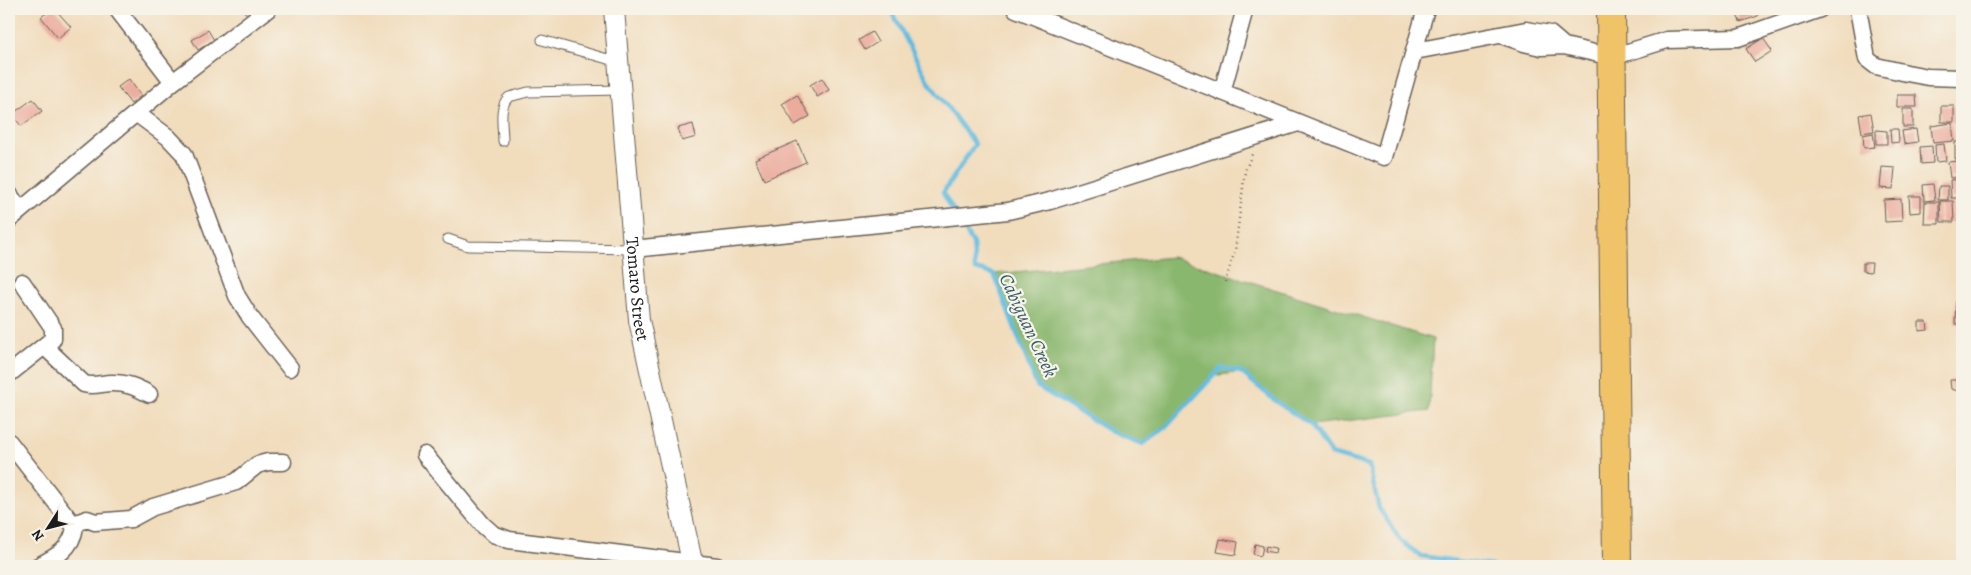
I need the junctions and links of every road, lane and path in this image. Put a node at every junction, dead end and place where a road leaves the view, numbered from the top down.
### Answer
1 (117, 9) edge
2 (268, 9) edge
3 (614, 9) edge
4 (1016, 9) edge
5 (1245, 9) edge
6 (1426, 9) edge
7 (1611, 9) edge
8 (1622, 9) edge
9 (1820, 9) edge
10 (1858, 9) edge
11 (542, 40) dead end
12 (1415, 51) junction
13 (1617, 56) junction
14 (618, 62) junction
15 (1962, 78) edge
16 (173, 82) junction
17 (620, 90) junction
18 (1222, 92) junction
19 (136, 114) junction
20 (1298, 123) junction
21 (1260, 135) junction
22 (503, 141) dead end
23 (9, 194) edge
24 (15, 215) edge
25 (448, 239) dead end
26 (633, 249) junction
27 (22, 282) dead end
28 (1225, 282) dead end
29 (44, 346) junction
30 (290, 368) dead end
31 (9, 374) edge
32 (149, 394) dead end
33 (9, 442) edge
34 (425, 455) dead end
35 (283, 462) dead end
36 (74, 527) junction
37 (692, 564) edge
38 (38, 566) edge
39 (717, 566) edge
40 (1617, 566) edge
41 (1628, 566) edge

1 - 16 street
2 - 16 street
3 - 14 street, Tomaro Street
4 - 18 street
5 - 18 street
6 - 12 street
7 - 13 highway
8 - 13 highway
9 - 13 street
10 - 15 street
11 - 14 lane
12 - 13 street
12 - 20 street
13 - 40 highway
13 - 41 highway
14 - 17 street, Tomaro Street
16 - 19 street
17 - 22 lane
17 - 26 street, Tomaro Street
18 - 20 street
19 - 24 street
19 - 30 street
20 - 21 street
21 - 26 street
21 - 28 path
23 - 24 street
25 - 26 lane
26 - 37 street, Tomaro Street
27 - 29 street
29 - 31 street
29 - 32 street
33 - 36 street
34 - 37 street
35 - 36 street
36 - 38 street
37 - 39 street

